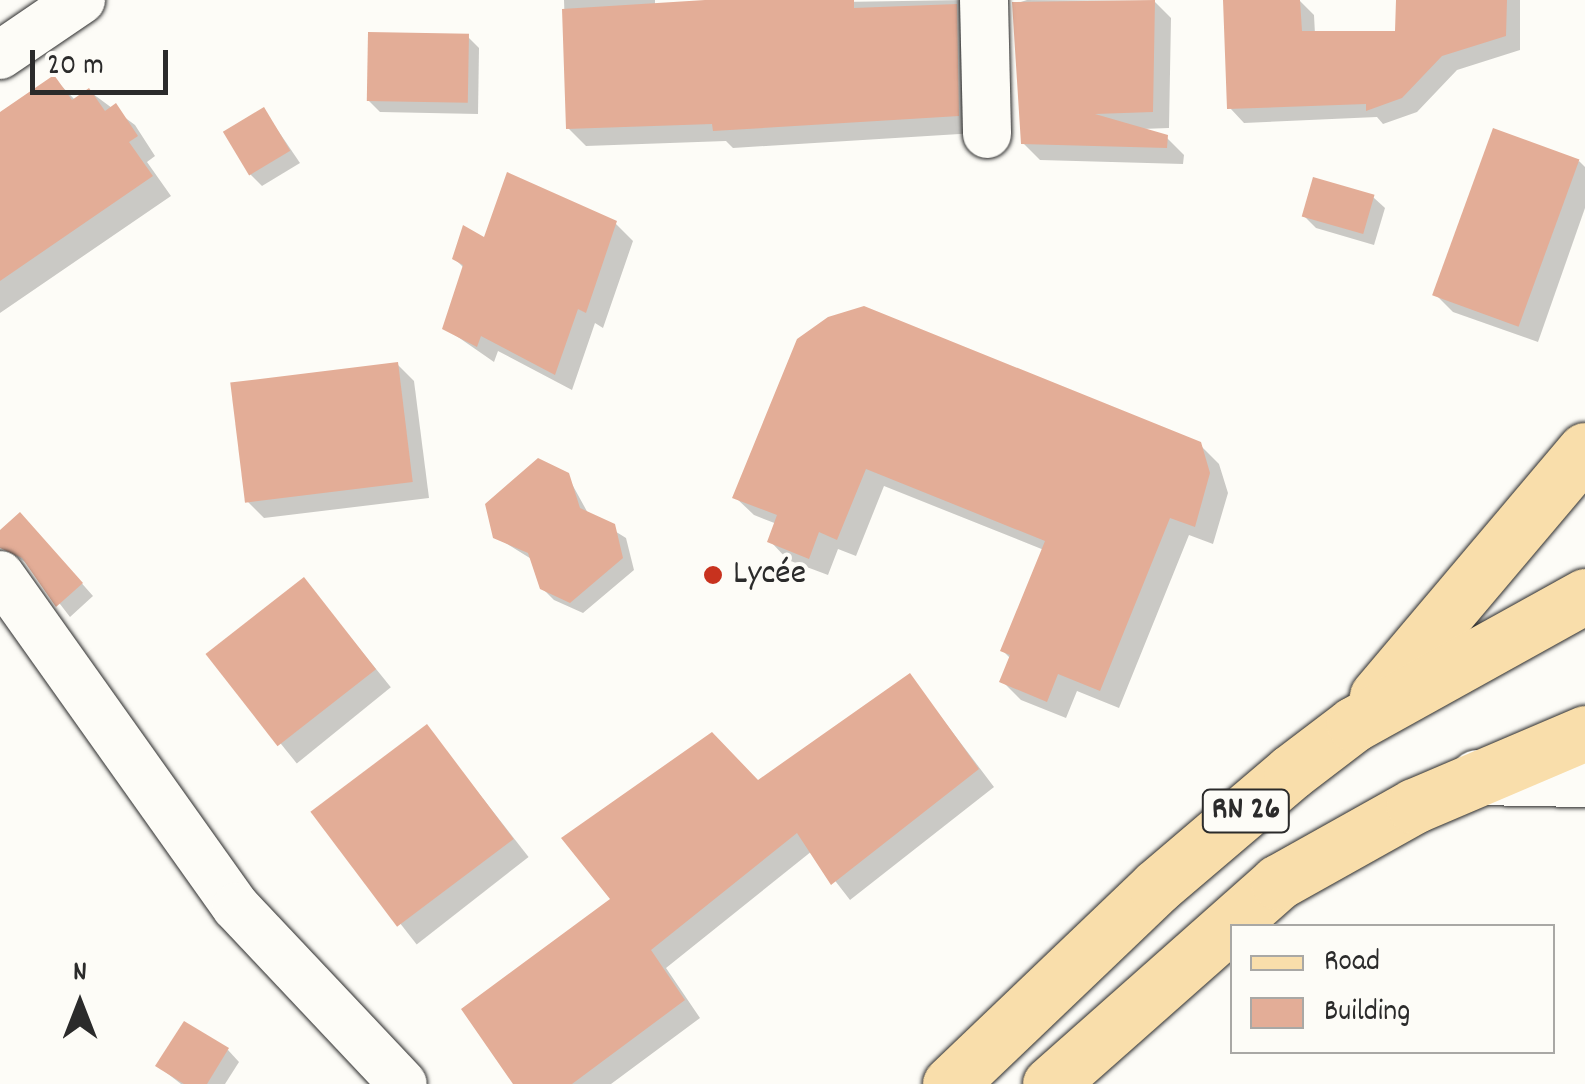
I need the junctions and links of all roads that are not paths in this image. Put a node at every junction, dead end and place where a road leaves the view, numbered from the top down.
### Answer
1 (81, 0) edge
2 (984, 0) edge
3 (0, 55) edge
4 (988, 134) dead end
5 (1585, 450) edge
6 (0, 575) edge
7 (1585, 596) edge
8 (1354, 724) junction
9 (1585, 733) edge
10 (1476, 778) junction
11 (1585, 779) edge
12 (1231, 924) edge
13 (1230, 925) edge
14 (403, 1084) edge
15 (950, 1084) edge
16 (1050, 1084) edge

1 - 3 street
2 - 4 street
5 - 8 main road
6 - 14 street
7 - 8 main road, RN 26
8 - 15 main road, RN 26
9 - 10 main road, RN 26
10 - 11 main road
10 - 12 main road, RN 26
13 - 16 main road, RN 26

